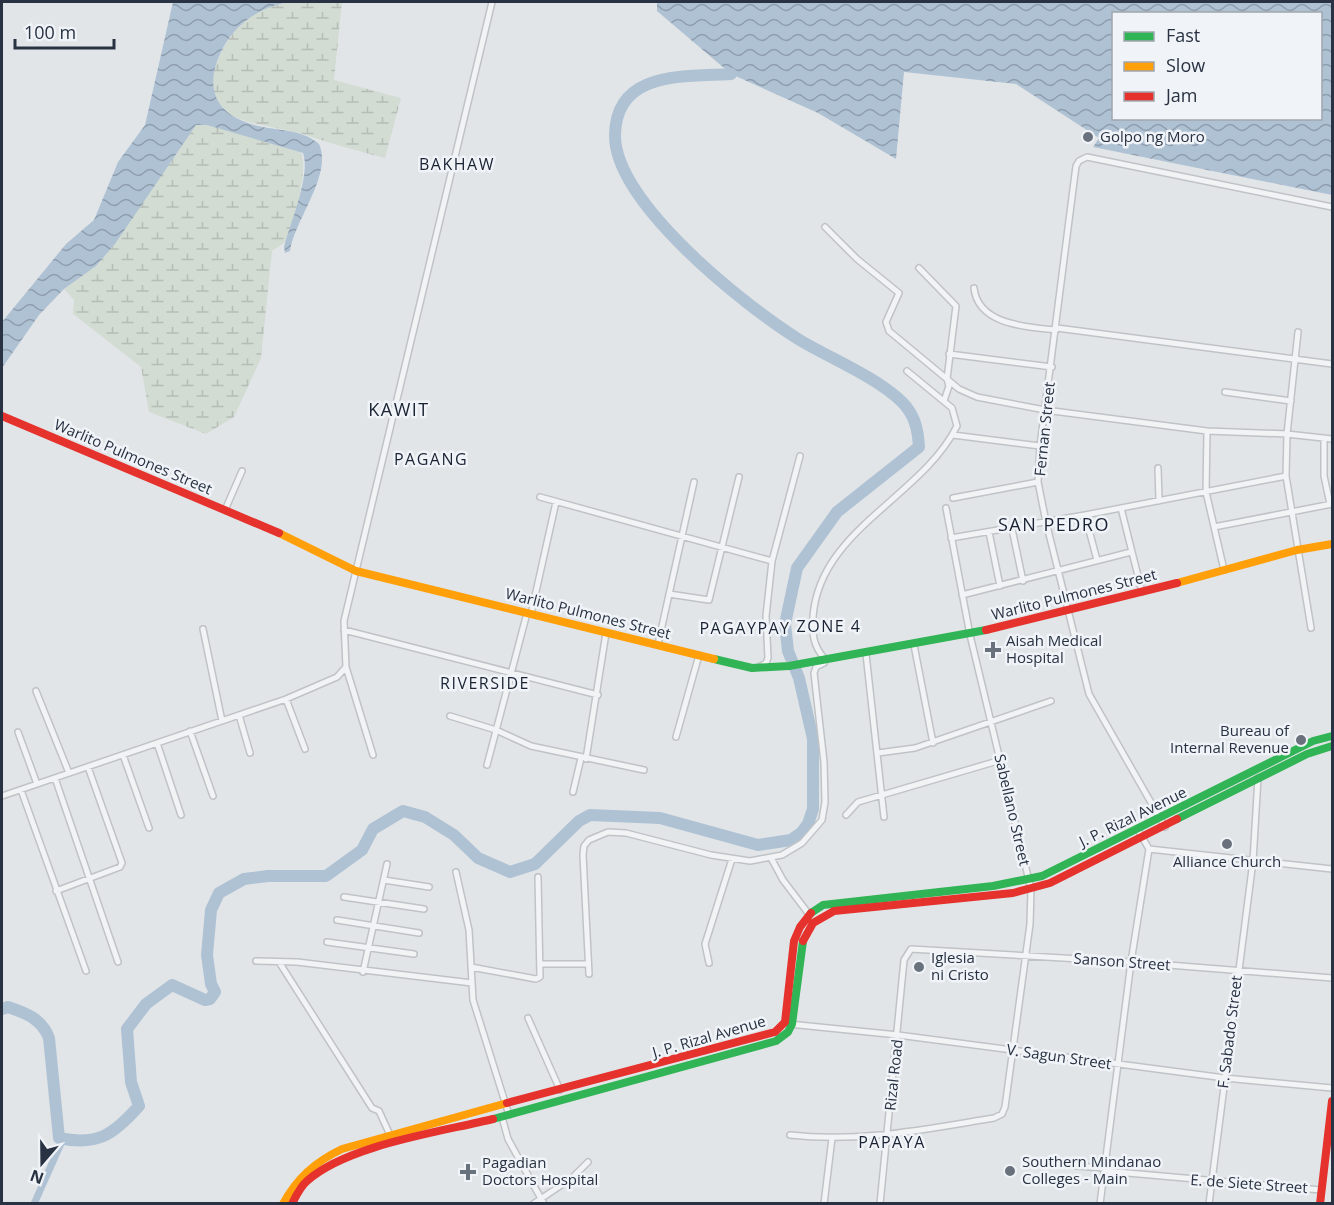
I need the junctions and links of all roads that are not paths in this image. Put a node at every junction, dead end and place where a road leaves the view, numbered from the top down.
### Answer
1 (492, 2) edge
2 (1332, 207) edge
3 (825, 227) dead end
4 (919, 268) dead end
5 (974, 288) dead end
6 (1057, 329) junction
7 (1298, 332) dead end
8 (949, 354) junction
9 (1295, 360) junction
10 (1332, 364) edge
11 (1052, 367) junction
12 (907, 370) dead end
13 (947, 379) junction
14 (1225, 392) dead end
15 (944, 400) junction
16 (1291, 401) junction
17 (1045, 410) junction
18 (2, 416) edge
19 (1207, 431) junction
20 (1287, 434) junction
21 (953, 435) junction
22 (1324, 438) junction
23 (1332, 439) edge
24 (1040, 446) junction
25 (800, 456) dead end
26 (1158, 468) dead end
27 (242, 471) dead end
28 (1286, 476) junction
29 (739, 477) dead end
30 (694, 482) dead end
31 (1038, 482) junction
32 (1206, 492) junction
33 (540, 497) dead end
34 (953, 498) dead end
35 (1159, 501) junction
36 (556, 502) junction
37 (1331, 504) edge
38 (946, 508) dead end
39 (1121, 508) junction
40 (225, 510) junction
41 (1292, 512) junction
42 (1085, 515) junction
43 (1046, 522) junction
44 (1214, 527) junction
45 (1012, 528) junction
46 (989, 532) junction
47 (681, 537) junction
48 (951, 538) junction
49 (1332, 544) edge
50 (722, 548) junction
51 (1297, 550) junction
52 (1131, 552) junction
53 (1096, 560) junction
54 (772, 561) junction
55 (1060, 570) junction
56 (1224, 570) junction
57 (356, 571) junction
58 (1023, 581) junction
59 (1000, 586) junction
60 (1142, 592) junction
61 (669, 594) junction
62 (962, 595) junction
63 (1070, 612) junction
64 (529, 613) junction
65 (1311, 628) dead end
66 (203, 629) dead end
67 (344, 630) junction
68 (606, 633) junction
69 (970, 635) junction
70 (658, 644) junction
71 (914, 645) junction
72 (866, 654) junction
73 (699, 655) junction
74 (829, 659) junction
75 (346, 668) junction
76 (757, 668) junction
77 (512, 673) junction
78 (36, 691) dead end
79 (598, 695) junction
80 (286, 699) junction
81 (1051, 701) dead end
82 (238, 715) junction
83 (450, 716) dead end
84 (222, 721) junction
85 (991, 721) junction
86 (496, 730) junction
87 (18, 732) dead end
88 (190, 732) junction
89 (1332, 736) edge
90 (676, 737) dead end
91 (933, 742) junction
92 (157, 743) junction
93 (1332, 746) edge
94 (305, 749) dead end
95 (250, 753) dead end
96 (878, 753) junction
97 (123, 755) junction
98 (373, 755) dead end
99 (583, 759) junction
100 (1001, 760) junction
101 (487, 765) dead end
102 (88, 767) junction
103 (644, 770) dead end
104 (1254, 771) junction
105 (69, 773) junction
106 (55, 778) junction
107 (1259, 780) junction
108 (37, 784) junction
109 (21, 790) junction
110 (573, 792) dead end
111 (883, 794) junction
112 (213, 795) dead end
113 (2, 796) edge
114 (1203, 797) junction
115 (1208, 806) junction
116 (181, 815) dead end
117 (846, 815) dead end
118 (884, 817) dead end
119 (1160, 819) junction
120 (1165, 827) junction
121 (149, 828) dead end
122 (1138, 830) junction
123 (1143, 838) junction
124 (1100, 849) junction
125 (1149, 849) junction
126 (1104, 857) junction
127 (771, 858) junction
128 (732, 859) junction
129 (1252, 861) junction
130 (387, 864) dead end
131 (1332, 868) edge
132 (456, 872) dead end
133 (538, 877) dead end
134 (90, 879) junction
135 (384, 880) junction
136 (1029, 880) junction
137 (429, 887) dead end
138 (1031, 889) junction
139 (56, 891) junction
140 (898, 894) junction
141 (344, 897) dead end
142 (379, 902) junction
143 (899, 904) junction
144 (424, 909) dead end
145 (808, 913) junction
146 (337, 920) dead end
147 (374, 925) junction
148 (419, 933) dead end
149 (327, 942) dead end
150 (368, 948) junction
151 (911, 949) joint
152 (414, 954) dead end
153 (1026, 955) junction
154 (256, 961) dead end
155 (118, 962) dead end
156 (279, 962) junction
157 (1131, 962) junction
158 (709, 963) dead end
159 (542, 964) junction
160 (588, 964) junction
161 (471, 967) junction
162 (86, 971) dead end
163 (1237, 971) junction
164 (363, 972) junction
165 (589, 974) dead end
166 (1332, 978) edge
167 (472, 983) junction
168 (528, 1018) dead end
169 (789, 1023) junction
170 (898, 1035) junction
171 (766, 1041) junction
172 (716, 1050) junction
173 (1012, 1050) junction
174 (719, 1059) junction
175 (658, 1065) junction
176 (1118, 1065) junction
177 (660, 1074) junction
178 (1225, 1078) junction
179 (606, 1079) junction
180 (609, 1088) junction
181 (1332, 1088) edge
182 (561, 1091) junction
183 (1332, 1101) edge
184 (506, 1105) junction
185 (505, 1116) junction
186 (449, 1120) junction
187 (452, 1129) junction
188 (399, 1133) junction
189 (790, 1135) dead end
190 (390, 1136) junction
191 (888, 1136) junction
192 (832, 1138) junction
193 (401, 1142) junction
194 (354, 1144) junction
195 (357, 1153) junction
196 (588, 1162) dead end
197 (1076, 1166) dead end
198 (1105, 1170) junction
199 (302, 1180) junction
200 (1212, 1182) junction
201 (1321, 1190) junction
202 (542, 1201) edge
203 (283, 1203) edge
204 (292, 1203) edge
205 (533, 1203) edge
206 (824, 1203) edge
207 (880, 1203) edge
208 (1100, 1203) edge
209 (1209, 1203) edge
210 (1320, 1203) edge

1 - 57 street
2 - 6 street, Fernan Street
3 - 13 street
4 - 8 street
5 - 6 street
6 - 9 street
6 - 11 street, Fernan Street
7 - 9 street
8 - 11 street
8 - 13 street
9 - 10 street
9 - 16 street
11 - 17 street, Fernan Street
12 - 15 street
13 - 15 street
13 - 17 street
14 - 16 street
15 - 21 street
16 - 20 street
17 - 19 street
17 - 24 street, Fernan Street
18 - 40 main road, Warlito Pulmones Street
19 - 20 street
19 - 32 street
20 - 22 street
20 - 28 street
21 - 24 street
21 - 74 street
22 - 23 street
22 - 37 street
24 - 31 street, Fernan Street
25 - 54 street
26 - 35 street
27 - 40 street
28 - 32 street
28 - 41 street
29 - 50 street
30 - 47 street
31 - 34 street
31 - 43 street, Fernan Street
32 - 35 street
32 - 44 street
33 - 36 street
35 - 39 street
36 - 47 street
36 - 64 street
37 - 41 street
38 - 48 street, Sabellano Street
39 - 42 street
39 - 52 street
40 - 57 main road, Warlito Pulmones Street
41 - 44 street
41 - 51 street
42 - 43 street
42 - 53 street
43 - 45 street
43 - 55 street, Fernan Street
44 - 56 street
45 - 46 street
45 - 58 street
46 - 48 street
46 - 59 street
47 - 50 street
47 - 61 street
48 - 62 street, Sabellano Street
49 - 51 main road, Warlito Pulmones Street
50 - 54 street
50 - 61 street
51 - 56 main road, Warlito Pulmones Street
51 - 65 street
52 - 53 street
52 - 60 street
53 - 55 street
54 - 76 street
55 - 58 street
55 - 63 street, Fernan Street
56 - 60 main road, Warlito Pulmones Street
57 - 64 main road, Warlito Pulmones Street
57 - 67 street
58 - 59 street
59 - 62 street
60 - 63 main road, Warlito Pulmones Street
61 - 70 street
62 - 69 street, Sabellano Street
63 - 69 main road, Warlito Pulmones Street
63 - 119 street, Fernan Street
64 - 68 main road, Warlito Pulmones Street
64 - 77 street
66 - 84 street
67 - 75 street
67 - 77 street
68 - 70 main road, Warlito Pulmones Street
68 - 79 street
69 - 71 main road, Warlito Pulmones Street
69 - 85 street, Sabellano Street
70 - 73 main road, Warlito Pulmones Street
71 - 72 main road, Warlito Pulmones Street
71 - 91 street
72 - 74 main road, Warlito Pulmones Street
72 - 96 street
73 - 76 main road, Warlito Pulmones Street
73 - 90 street
74 - 76 main road, Warlito Pulmones Street
74 - 127 street
75 - 80 street
75 - 98 street
77 - 79 street
77 - 86 street
78 - 105 street
79 - 99 street
80 - 82 street
80 - 94 street
81 - 85 street
82 - 84 street
82 - 95 street
83 - 86 street
84 - 88 street
85 - 91 street
85 - 100 street, Sabellano Street
86 - 99 street
86 - 101 street
87 - 108 street
88 - 92 street
88 - 112 street
89 - 104 main road, J. P. Rizal Avenue
91 - 96 street
92 - 97 street
92 - 116 street
93 - 107 main road, J. P. Rizal Avenue
96 - 111 street
97 - 102 street
97 - 121 street
99 - 103 street
99 - 110 street
100 - 111 street
100 - 136 street, Sabellano Street
102 - 105 street
102 - 134 street
104 - 107 street
104 - 114 main road, J. P. Rizal Avenue
105 - 106 street
106 - 108 street
106 - 134 street
107 - 115 main road, J. P. Rizal Avenue
107 - 129 street, F. Sabado Street
108 - 109 street
109 - 113 street
109 - 139 street
111 - 117 street
111 - 118 street
114 - 115 main road
114 - 119 main road, J. P. Rizal Avenue
115 - 120 main road, J. P. Rizal Avenue
119 - 120 street, Fernan Street
119 - 122 main road, J. P. Rizal Avenue
120 - 123 main road, J. P. Rizal Avenue
122 - 123 street
122 - 124 main road, J. P. Rizal Avenue
123 - 125 street
123 - 126 main road, J. P. Rizal Avenue
124 - 126 main road
124 - 136 main road, J. P. Rizal Avenue
125 - 129 street
125 - 157 street
126 - 138 main road, J. P. Rizal Avenue
127 - 128 street
127 - 145 street
128 - 158 street
128 - 160 street
129 - 131 street
129 - 163 street, F. Sabado Street
130 - 135 street
132 - 161 street
133 - 159 street
134 - 139 street
134 - 155 street
135 - 137 street
135 - 142 street
136 - 138 street, Sabellano Street
136 - 140 main road, J. P. Rizal Avenue
138 - 143 main road, J. P. Rizal Avenue
138 - 153 street, Sabellano Street
139 - 162 street
140 - 143 main road
140 - 145 main road, J. P. Rizal Avenue
141 - 142 street
142 - 144 street
142 - 147 street
143 - 169 main road, J. P. Rizal Avenue
145 - 169 main road, J. P. Rizal Avenue
146 - 147 street
147 - 148 street
147 - 150 street
149 - 150 street
150 - 152 street
150 - 164 street
151 - 153 street, Sanson Street
151 - 170 street, Rizal Road
153 - 157 street, Sanson Street
153 - 173 street, Sabellano Street
154 - 156 street
156 - 164 street
156 - 190 street
157 - 163 street, Sanson Street
157 - 176 street
159 - 160 street
159 - 161 street
160 - 165 street
161 - 167 street
163 - 166 street, Sanson Street
163 - 178 street, F. Sabado Street
164 - 167 street
167 - 184 street
168 - 182 street
169 - 170 street, V. Sagun Street
169 - 171 main road, J. P. Rizal Avenue
170 - 173 street, V. Sagun Street
170 - 191 street, Rizal Road
171 - 172 main road, J. P. Rizal Avenue
171 - 174 main road, J. P. Rizal Avenue
172 - 174 main road
172 - 175 main road, J. P. Rizal Avenue
173 - 176 street, V. Sagun Street
173 - 191 street, Sabellano Street
174 - 177 main road, J. P. Rizal Avenue
175 - 177 main road
175 - 179 main road, J. P. Rizal Avenue
176 - 178 street, V. Sagun Street
176 - 198 street
177 - 180 main road, J. P. Rizal Avenue
178 - 181 street, V. Sagun Street
178 - 200 street, F. Sabado Street
179 - 180 main road
179 - 182 main road, J. P. Rizal Avenue
180 - 185 main road, J. P. Rizal Avenue
182 - 184 main road, J. P. Rizal Avenue
183 - 201 main road
184 - 185 street
184 - 186 main road, J. P. Rizal Avenue
185 - 187 main road, J. P. Rizal Avenue
185 - 202 street
186 - 187 main road
186 - 188 main road, J. P. Rizal Avenue
187 - 193 main road, J. P. Rizal Avenue
188 - 190 main road, J. P. Rizal Avenue
188 - 193 main road
189 - 192 street
190 - 194 main road, J. P. Rizal Avenue
191 - 192 street
191 - 207 street, Rizal Road
192 - 206 street
193 - 195 main road, J. P. Rizal Avenue
194 - 195 main road
194 - 199 main road, J. P. Rizal Avenue
195 - 199 main road, J. P. Rizal Avenue
196 - 202 street
197 - 198 street, E. de Siete Street
198 - 200 street, E. de Siete Street
198 - 208 street
199 - 203 main road, J. P. Rizal Avenue
199 - 204 main road, J. P. Rizal Avenue
200 - 201 street, E. de Siete Street
200 - 209 street, F. Sabado Street
201 - 210 main road
202 - 205 street

